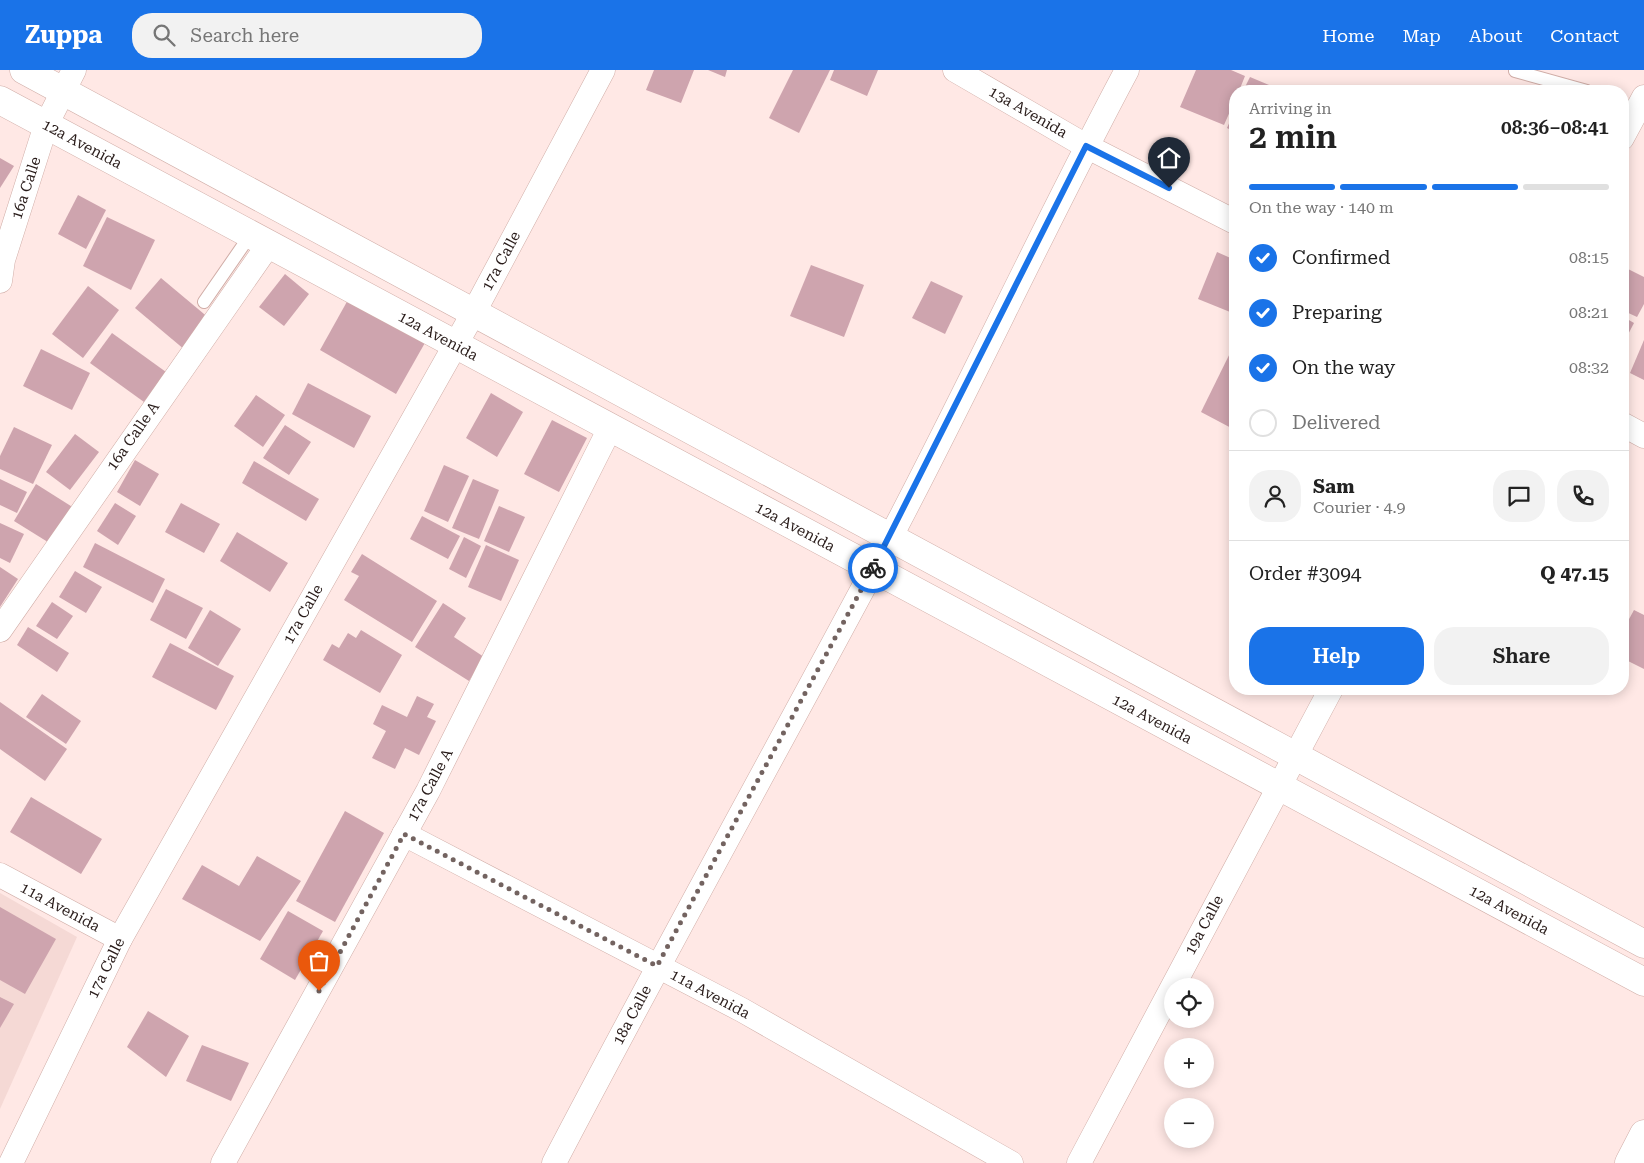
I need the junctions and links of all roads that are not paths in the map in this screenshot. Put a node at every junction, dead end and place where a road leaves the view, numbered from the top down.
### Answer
1 (24, 70) edge
2 (603, 70) edge
3 (955, 70) edge
4 (1127, 70) edge
5 (1515, 71) edge
6 (68, 81) edge
7 (1566, 85) edge
8 (0, 100) edge
9 (1634, 105) edge
10 (1629, 119) edge
11 (46, 125) junction
12 (1086, 146) junction
13 (1229, 219) edge
14 (260, 239) junction
15 (0, 281) edge
16 (204, 302) dead end
17 (474, 312) junction
18 (455, 345) junction
19 (610, 428) junction
20 (1629, 428) edge
21 (1644, 436) edge
22 (890, 537) junction
23 (873, 569) junction
24 (0, 630) edge
25 (1328, 695) edge
26 (1294, 755) junction
27 (1278, 786) junction
28 (404, 834) junction
29 (0, 875) edge
30 (120, 939) junction
31 (1644, 944) edge
32 (657, 966) junction
33 (1644, 982) edge
34 (1644, 1134) edge
35 (11, 1163) edge
36 (223, 1163) edge
37 (554, 1163) edge
38 (1011, 1163) edge
39 (1079, 1163) edge
40 (1629, 1163) edge

1 - 6 main road
2 - 17 street, 17a Calle
3 - 12 street, 13a Avenida
4 - 12 street, 18a Calle
5 - 7 lane
6 - 11 street, 16a Calle
6 - 17 main road
8 - 11 main road, 12a Avenida
9 - 10 street
11 - 14 main road, 12a Avenida
11 - 15 street, 16a Calle
12 - 13 street, 13a Avenida
12 - 22 street, 18a Calle
14 - 16 lane
14 - 18 main road, 12a Avenida
14 - 24 street, 16a Calle A
17 - 18 street, 17a Calle
17 - 22 main road
18 - 19 main road, 12a Avenida
18 - 30 street, 17a Calle
19 - 23 main road, 12a Avenida
19 - 28 street, 17a Calle A
20 - 21 street
22 - 23 street, 18a Calle
22 - 26 main road
23 - 27 main road, 12a Avenida
23 - 32 street, 18a Calle
25 - 26 street, 19a Calle
26 - 27 street, 19a Calle
26 - 31 main road
27 - 33 main road, 12a Avenida
27 - 39 street, 19a Calle
28 - 32 street, 11a Avenida
28 - 36 street, 17a Calle A
29 - 30 street, 11a Avenida
30 - 35 street, 17a Calle
32 - 37 street, 18a Calle
32 - 38 street, 11a Avenida
34 - 40 main road

